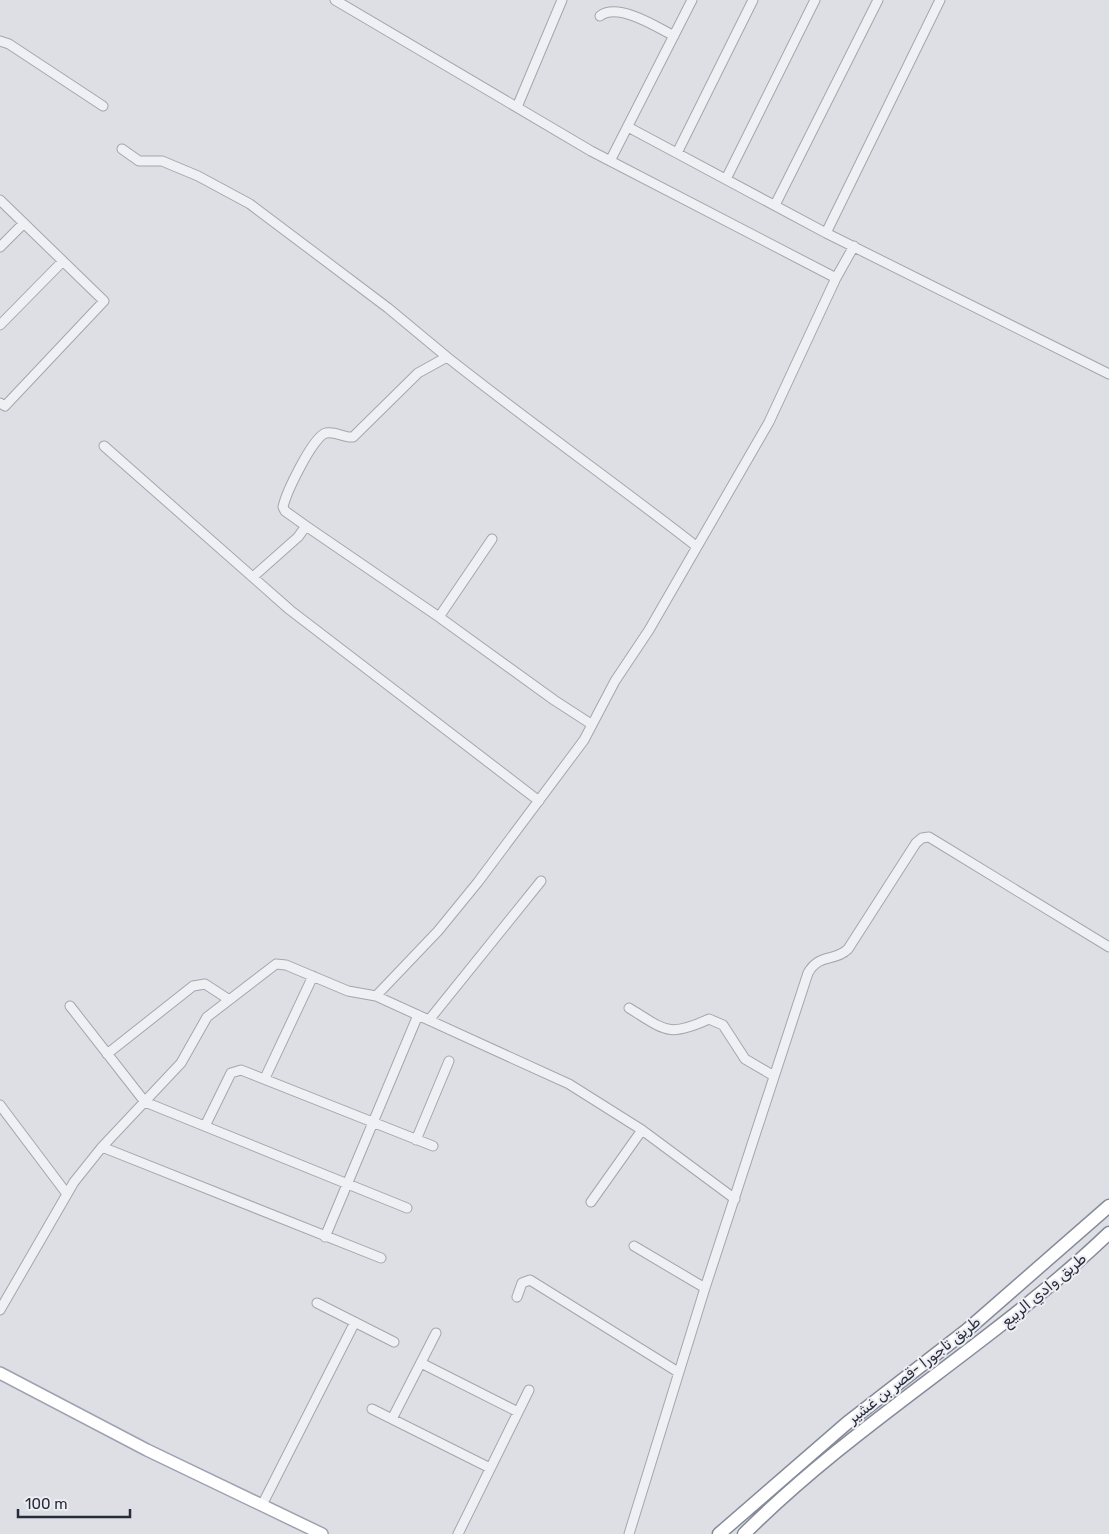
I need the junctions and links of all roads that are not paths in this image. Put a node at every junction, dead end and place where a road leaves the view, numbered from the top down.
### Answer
1 (335, 0) edge
2 (562, 0) edge
3 (692, 0) edge
4 (753, 0) edge
5 (815, 0) edge
6 (878, 0) edge
7 (940, 0) edge
8 (600, 16) dead end
9 (674, 36) junction
10 (0, 41) edge
11 (103, 106) dead end
12 (517, 107) junction
13 (628, 127) junction
14 (122, 149) dead end
15 (677, 154) junction
16 (610, 161) junction
17 (726, 179) junction
18 (0, 200) edge
19 (775, 206) junction
20 (24, 223) junction
21 (826, 233) junction
22 (854, 246) junction
23 (0, 247) edge
24 (63, 261) junction
25 (836, 278) junction
26 (0, 326) edge
27 (448, 357) junction
28 (1109, 374) edge
29 (0, 402) edge
30 (104, 446) dead end
31 (306, 526) junction
32 (492, 539) dead end
33 (696, 546) junction
34 (253, 577) junction
35 (439, 617) junction
36 (592, 724) junction
37 (538, 801) junction
38 (541, 881) dead end
39 (1109, 947) edge
40 (313, 976) junction
41 (376, 996) junction
42 (228, 999) junction
43 (70, 1006) dead end
44 (629, 1008) dead end
45 (418, 1015) junction
46 (429, 1020) junction
47 (107, 1054) junction
48 (449, 1061) dead end
49 (774, 1076) junction
50 (264, 1078) junction
51 (145, 1102) junction
52 (0, 1106) edge
53 (372, 1123) junction
54 (205, 1126) junction
55 (642, 1130) junction
56 (416, 1140) junction
57 (433, 1146) dead end
58 (102, 1147) junction
59 (347, 1184) junction
60 (67, 1194) junction
61 (735, 1199) junction
62 (591, 1202) dead end
63 (1109, 1206) edge
64 (407, 1208) dead end
65 (1109, 1233) edge
66 (325, 1237) junction
67 (634, 1246) dead end
68 (381, 1258) dead end
69 (705, 1288) junction
70 (517, 1297) dead end
71 (317, 1303) dead end
72 (0, 1310) edge
73 (355, 1322) junction
74 (436, 1333) dead end
75 (394, 1342) dead end
76 (421, 1363) junction
77 (0, 1372) edge
78 (678, 1372) junction
79 (529, 1390) dead end
80 (372, 1409) dead end
81 (518, 1412) junction
82 (392, 1419) junction
83 (490, 1468) junction
84 (262, 1505) junction
85 (322, 1534) edge
86 (458, 1534) edge
87 (629, 1534) edge
88 (719, 1534) edge
89 (744, 1534) edge

1 - 12 street
2 - 12 street
3 - 9 street
4 - 15 street
5 - 17 street
6 - 19 street
7 - 21 street
8 - 9 street
9 - 13 street
10 - 11 street
12 - 16 street
13 - 15 street
13 - 16 street
14 - 27 street
15 - 17 street
16 - 25 street
17 - 19 street
18 - 20 street
19 - 21 street
20 - 23 street
20 - 24 street
21 - 22 street
22 - 25 street
22 - 28 street
24 - 26 street
24 - 29 street
25 - 33 street
27 - 31 street
27 - 33 street
30 - 34 street
31 - 34 street
31 - 35 street
32 - 35 street
33 - 36 street
34 - 37 street
35 - 36 street
36 - 37 street
37 - 41 street
38 - 46 street
39 - 49 street
40 - 41 street
40 - 42 street
40 - 50 street
41 - 45 street
42 - 47 street
42 - 51 street
43 - 47 street
44 - 49 street
45 - 46 street
45 - 53 street
46 - 55 street
47 - 51 street
48 - 56 street
49 - 61 street
50 - 53 street
50 - 54 street
51 - 54 street
51 - 58 street
52 - 60 street
53 - 56 street
53 - 59 street
54 - 59 street
55 - 61 street
55 - 62 street
56 - 57 street
58 - 60 street
58 - 66 street
59 - 64 street
59 - 66 street
60 - 72 street
61 - 69 street
63 - 88 highway, طريق تاجورا -قصر بن غشير
65 - 89 highway, طريق وادي الربيع
66 - 68 street
67 - 69 street
69 - 78 street
70 - 78 street
71 - 73 street
73 - 75 street
73 - 84 street
74 - 76 street
76 - 81 street
76 - 82 street
77 - 84 main road
78 - 87 street
79 - 81 street
80 - 82 street
81 - 83 street
82 - 83 street
83 - 86 street
84 - 85 main road

